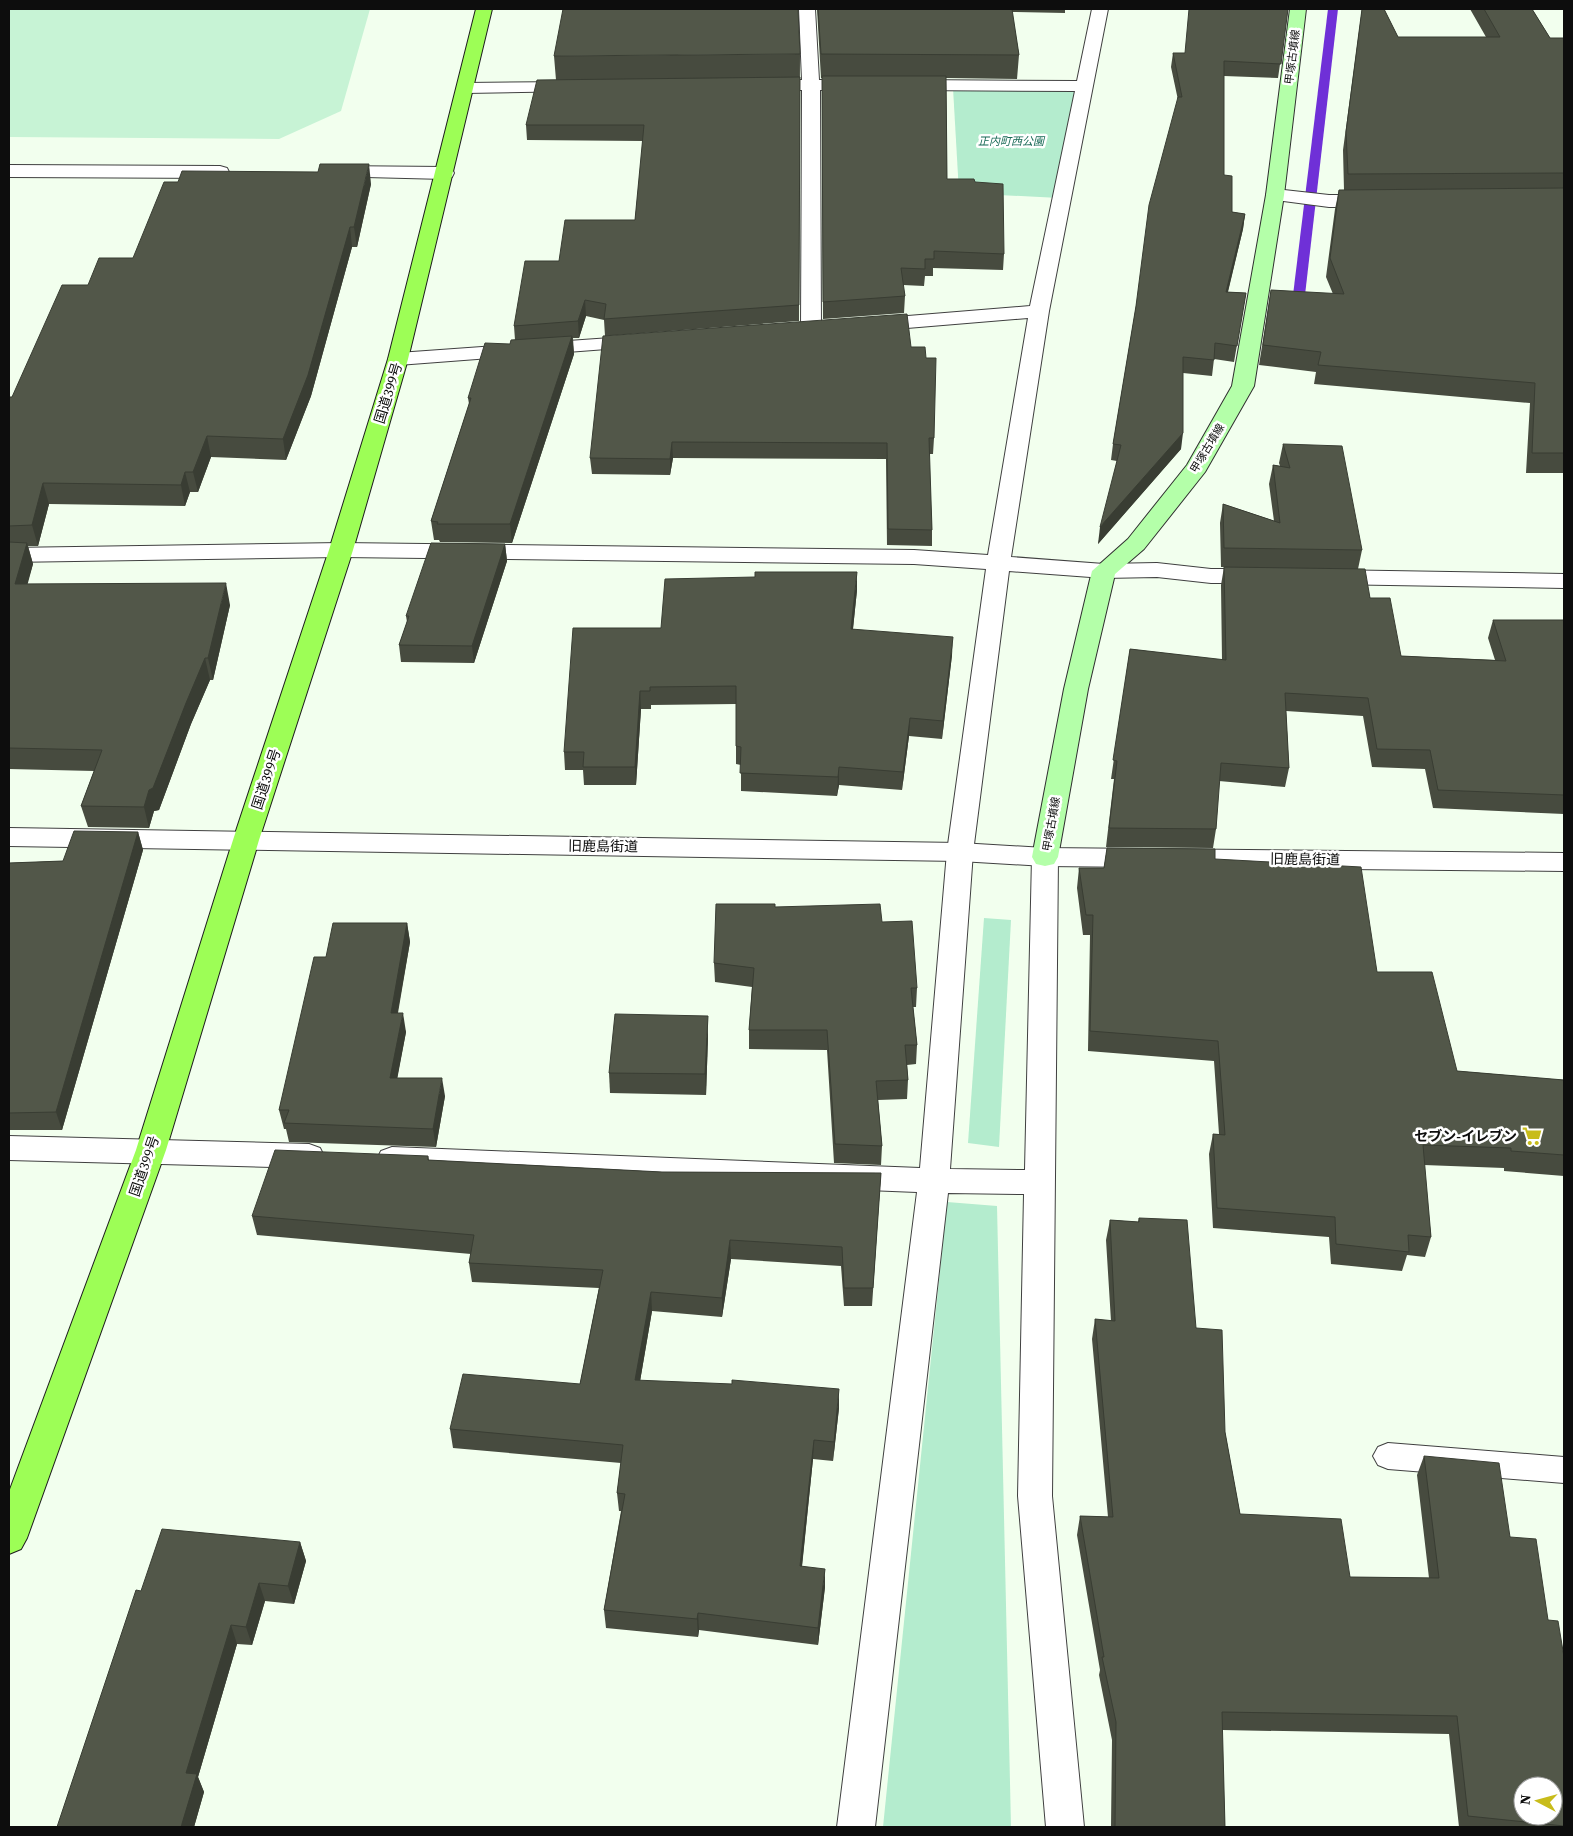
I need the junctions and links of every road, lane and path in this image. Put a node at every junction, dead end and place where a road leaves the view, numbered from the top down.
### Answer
1 (484, 9) edge
2 (807, 9) edge
3 (1100, 9) edge
4 (1298, 9) edge
5 (810, 85) junction
6 (742, 86) edge
7 (1083, 86) junction
8 (584, 87) edge
9 (466, 88) junction
10 (9, 171) edge
11 (237, 172) edge
12 (316, 172) edge
13 (445, 173) junction
14 (1275, 195) junction
15 (1388, 201) edge
16 (1039, 311) junction
17 (654, 341) edge
18 (398, 359) junction
19 (341, 550) junction
20 (9, 555) edge
21 (998, 564) junction
22 (1104, 571) junction
23 (1280, 576) edge
24 (1309, 577) edge
25 (1564, 580) edge
26 (9, 837) edge
27 (246, 840) junction
28 (960, 852) junction
29 (1045, 857) junction
30 (1564, 862) edge
31 (9, 1148) edge
32 (150, 1150) junction
33 (339, 1157) edge
34 (369, 1158) edge
35 (934, 1178) junction
36 (1040, 1182) junction
37 (1388, 1456) dead end
38 (1564, 1470) edge
39 (9, 1538) edge
40 (856, 1827) edge
41 (1065, 1827) edge

1 - 9 highway, 国道399号
2 - 5 street
3 - 7 street
4 - 14 main road, 甲塚古墳線
5 - 6 street
5 - 7 street
5 - 16 street
7 - 16 street
8 - 9 street
9 - 13 highway, 国道399号
10 - 11 street
12 - 13 street
13 - 18 highway, 国道399号
14 - 15 street
14 - 22 main road, 甲塚古墳線
16 - 21 street
17 - 18 street
18 - 19 highway, 国道399号
19 - 20 street
19 - 21 street
19 - 27 highway, 国道399号
21 - 22 street
21 - 28 street
22 - 23 street
22 - 29 main road, 甲塚古墳線
24 - 25 street
26 - 27 street, 旧鹿島街道
27 - 28 street, 旧鹿島街道
27 - 32 highway, 国道399号
28 - 29 street, 旧鹿島街道
28 - 35 street
29 - 30 street, 旧鹿島街道
29 - 36 street
31 - 32 street
32 - 33 street
32 - 39 highway, 国道399号
34 - 35 street
35 - 36 street
35 - 40 street
36 - 41 street
37 - 38 lane

